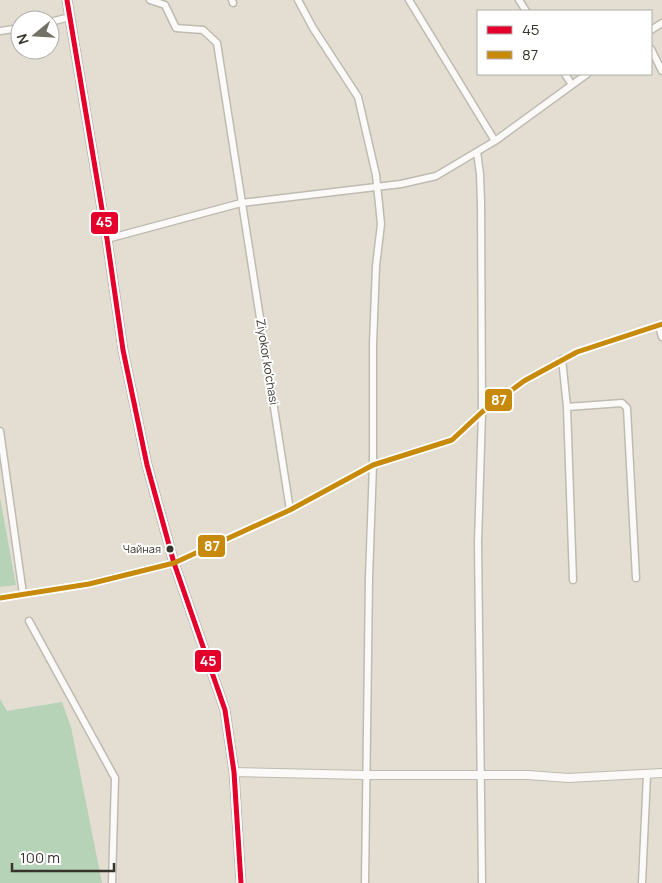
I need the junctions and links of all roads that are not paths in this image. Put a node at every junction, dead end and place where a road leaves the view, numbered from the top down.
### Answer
1 (67, 0) edge
2 (150, 0) edge
3 (298, 0) edge
4 (409, 0) edge
5 (70, 17) junction
6 (60, 20) edge
7 (652, 51) edge
8 (662, 70) edge
9 (566, 75) edge
10 (586, 75) edge
11 (572, 85) junction
12 (495, 141) junction
13 (476, 152) junction
14 (377, 186) junction
15 (241, 203) junction
16 (107, 239) junction
17 (660, 325) edge
18 (662, 337) edge
19 (562, 359) junction
20 (567, 407) junction
21 (482, 412) junction
22 (0, 431) edge
23 (373, 464) junction
24 (290, 510) junction
25 (174, 563) junction
26 (636, 578) dead end
27 (573, 580) dead end
28 (23, 594) junction
29 (0, 598) edge
30 (29, 621) dead end
31 (234, 772) junction
32 (662, 773) edge
33 (646, 775) junction
34 (365, 776) junction
35 (479, 776) junction
36 (112, 883) edge
37 (241, 883) edge
38 (365, 883) edge
39 (482, 883) edge
40 (642, 883) edge

1 - 5 main road
2 - 15 street, Ziyokor ko'chasi
3 - 14 street
4 - 12 street
5 - 6 street
5 - 16 main road
7 - 8 street
9 - 11 street
10 - 11 street
11 - 12 street
12 - 13 street
13 - 14 street
13 - 21 street
14 - 15 street
14 - 23 street
15 - 16 street
15 - 24 street, Ziyokor ko'chasi
16 - 25 main road
17 - 18 street
17 - 19 street
19 - 20 street
19 - 21 street
20 - 26 street
20 - 27 street
21 - 23 street
21 - 35 street
22 - 28 street
23 - 24 street
23 - 34 street
24 - 25 street
25 - 28 street
25 - 31 main road
28 - 29 street
30 - 36 street
31 - 34 street
31 - 37 main road
32 - 33 street
33 - 35 street
33 - 40 street
34 - 35 street
34 - 38 street
35 - 39 street

